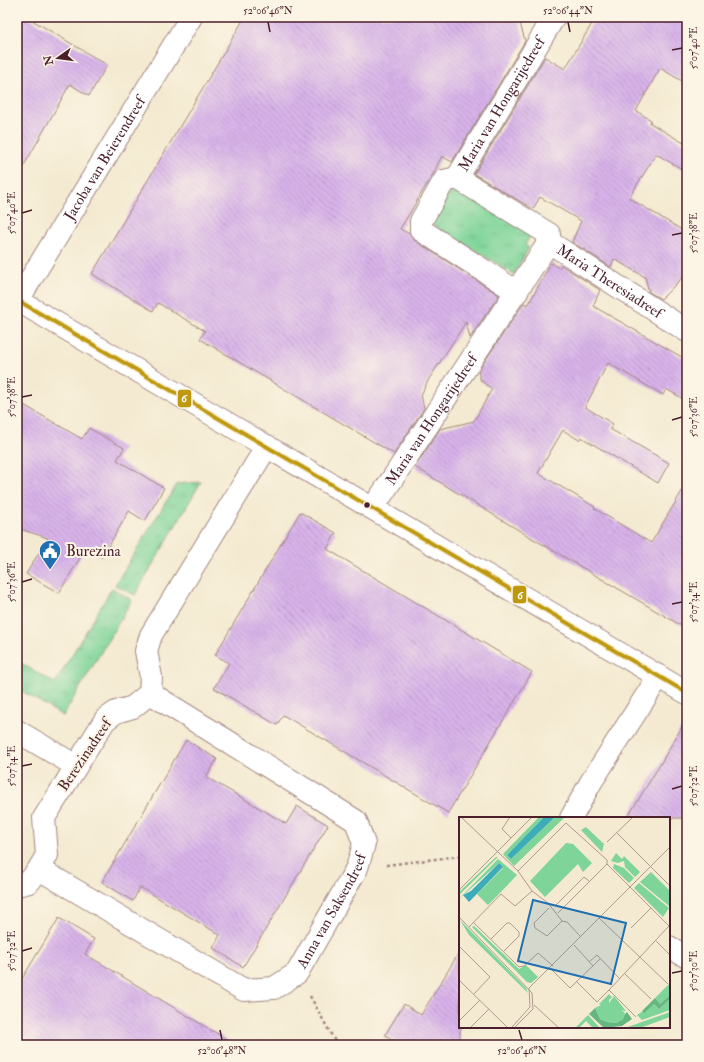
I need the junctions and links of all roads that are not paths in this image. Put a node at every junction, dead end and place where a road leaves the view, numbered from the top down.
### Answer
1 (191, 17) edge
2 (554, 17) edge
3 (457, 178) junction
4 (549, 242) junction
5 (517, 292) junction
6 (17, 300) edge
7 (687, 331) edge
8 (267, 446) junction
9 (373, 508) junction
10 (659, 676) junction
11 (150, 693) junction
12 (687, 693) edge
13 (17, 731) edge
14 (76, 766) junction
15 (572, 817) edge
16 (39, 869) junction
17 (17, 885) edge
18 (670, 948) edge
19 (687, 957) edge

1 - 6 street, Jacoba van Beierendreef
2 - 3 street, Maria van Hongarijedreef
3 - 4 street, Maria Theresiadreef
3 - 5 street, Maria van Hongarijedreef
4 - 5 street, Maria van Hongarijedreef
4 - 7 street, Maria Theresiadreef
5 - 9 street, Maria van Hongarijedreef
6 - 8 street
8 - 9 street
8 - 11 street
9 - 10 street
10 - 12 street
10 - 15 street
11 - 14 street, Berezinadreef
11 - 16 street, Anna van Saksendreef
13 - 14 street
14 - 16 street, Berezinadreef
16 - 17 street, Berezinadreef
18 - 19 street

